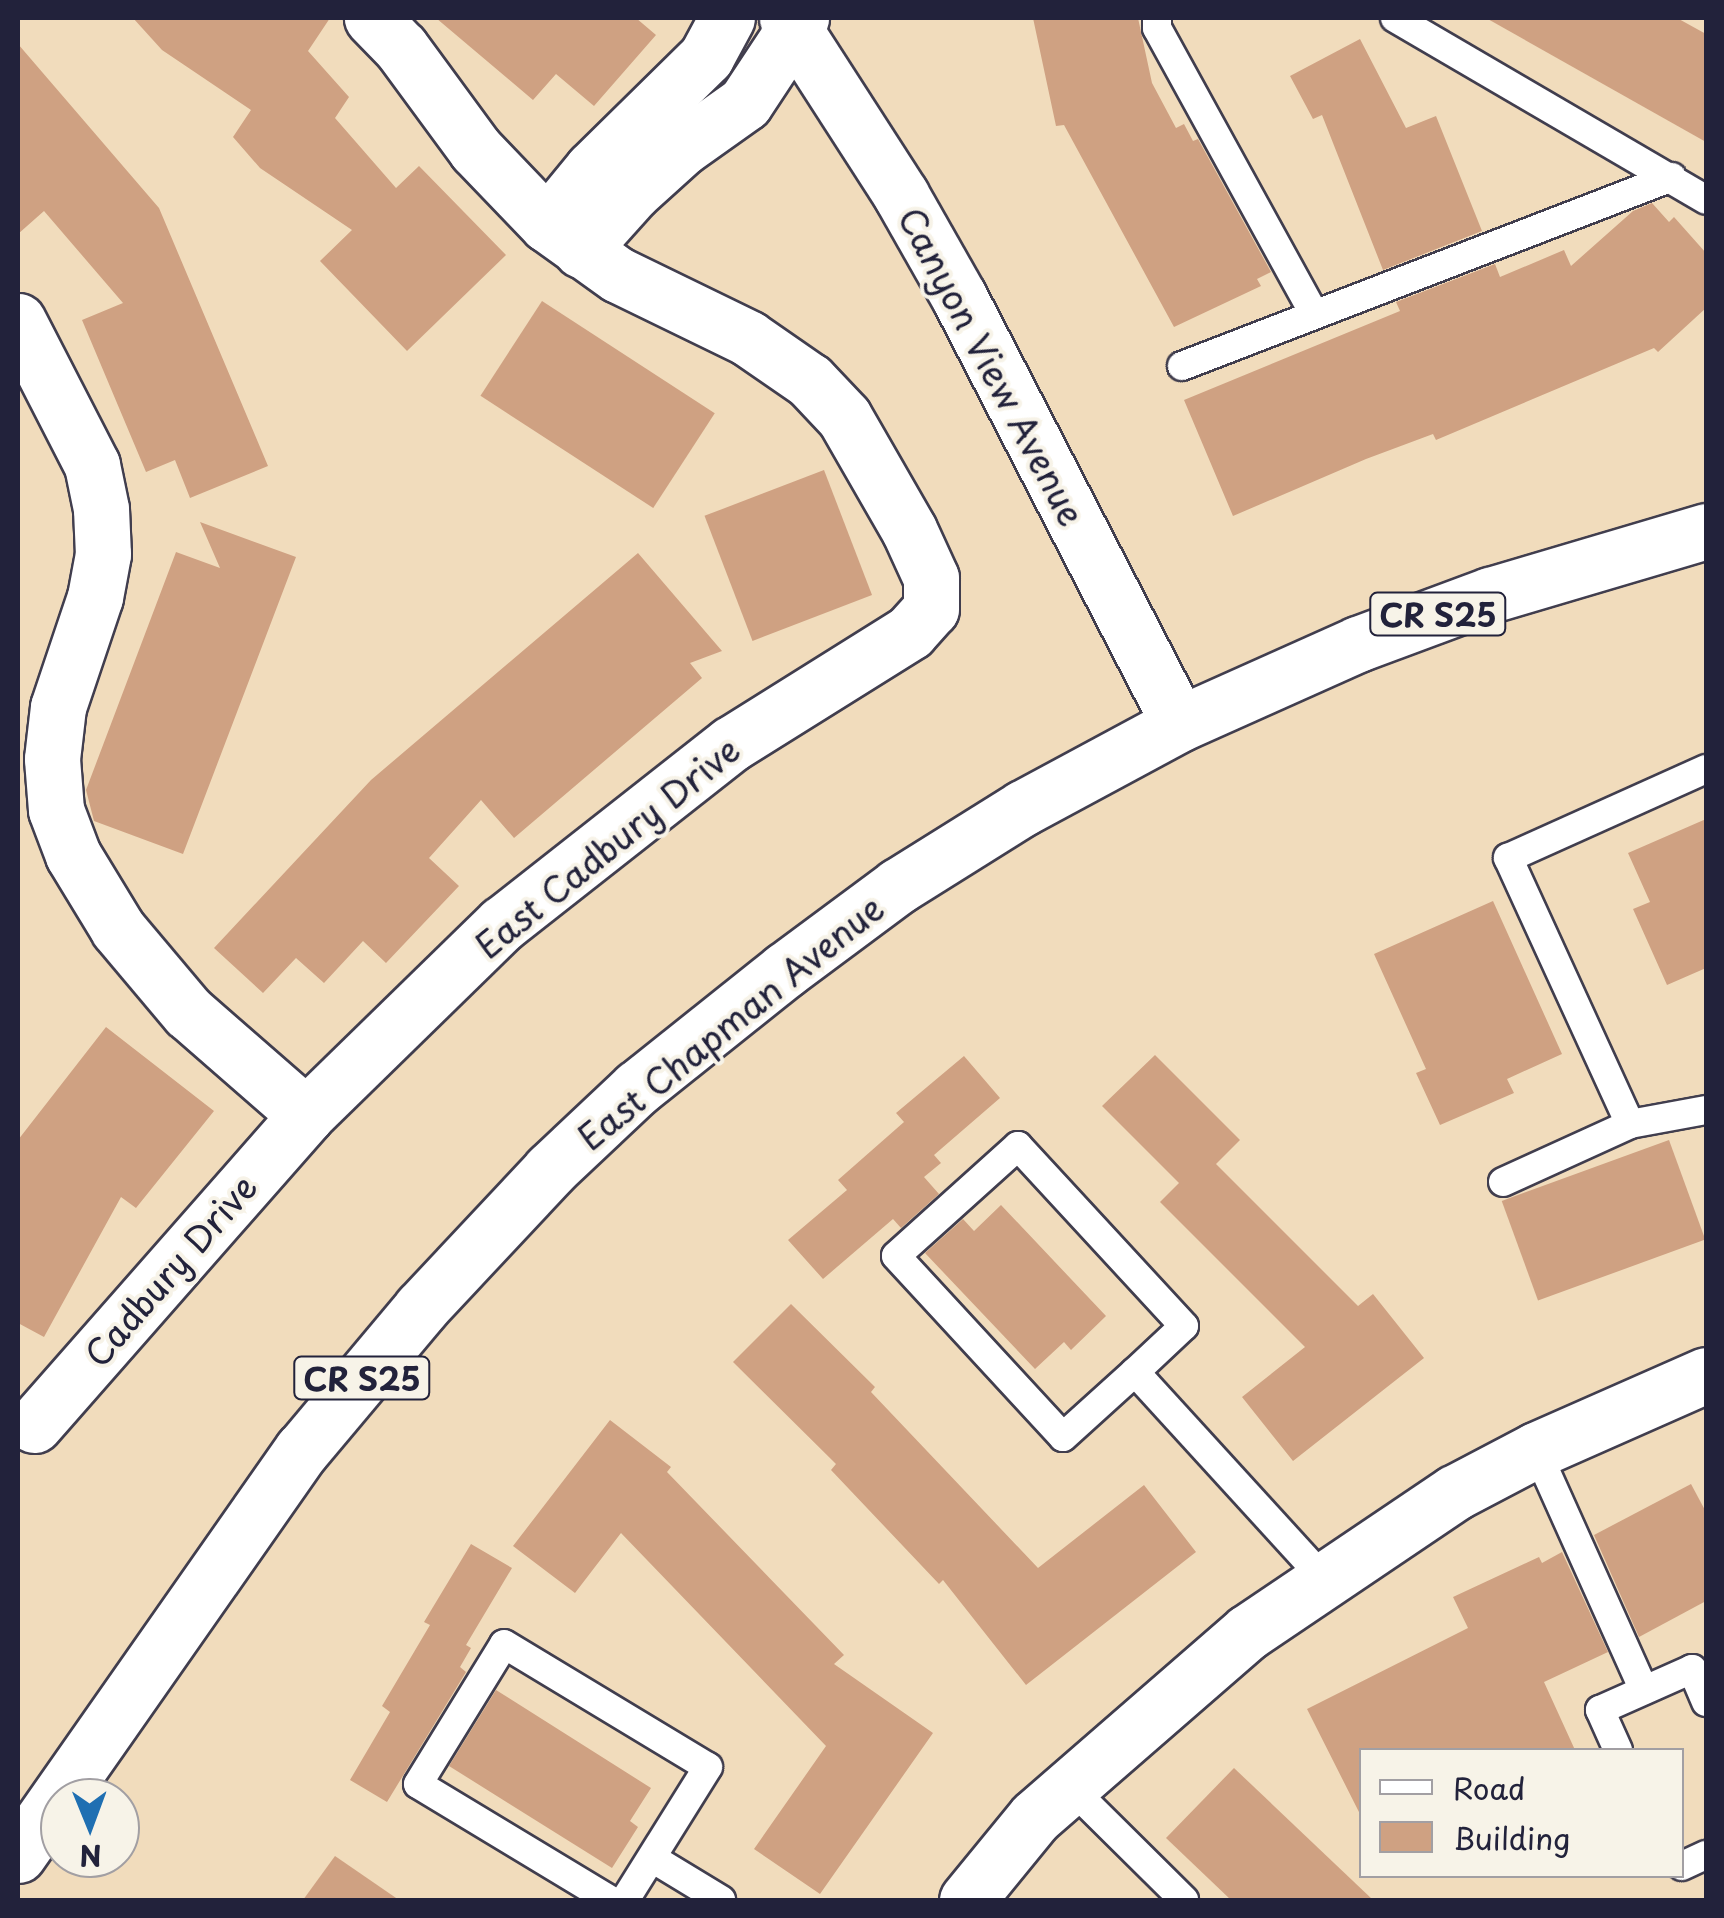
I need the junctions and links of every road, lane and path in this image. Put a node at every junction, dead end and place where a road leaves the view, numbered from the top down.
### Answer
1 (372, 18) edge
2 (727, 18) edge
3 (1157, 18) edge
4 (1395, 18) edge
5 (794, 21) edge
6 (1672, 177) junction
7 (1706, 200) edge
8 (564, 238) junction
9 (1314, 314) junction
10 (18, 321) edge
11 (1182, 366) dead end
12 (1706, 531) edge
13 (1180, 724) junction
14 (1706, 769) edge
15 (1706, 1110) edge
16 (306, 1114) junction
17 (1630, 1124) junction
18 (1503, 1182) dead end
19 (1134, 1372) junction
20 (1706, 1376) edge
21 (34, 1425) dead end
22 (1536, 1450) junction
23 (1324, 1578) junction
24 (1644, 1690) junction
25 (1706, 1702) edge
26 (1617, 1748) edge
27 (1069, 1786) junction
28 (18, 1855) edge
29 (652, 1858) junction
30 (610, 1900) edge
31 (626, 1900) edge
32 (721, 1900) edge
33 (966, 1900) edge
34 (1184, 1900) edge

1 - 8 street
2 - 8 street
3 - 9 lane
4 - 6 lane
5 - 8 street
5 - 13 street, Canyon View Avenue
6 - 7 lane
6 - 9 lane
8 - 16 street, East Cadbury Drive
9 - 11 lane
10 - 16 street
12 - 13 street, East Chapman Avenue / CR S25
13 - 28 street, East Chapman Avenue / CR S25
14 - 17 lane
15 - 17 lane
16 - 21 street, Cadbury Drive
17 - 18 lane
19 - 19 lane
19 - 23 lane
20 - 22 street
22 - 23 street
22 - 24 lane
23 - 27 street
24 - 25 lane
24 - 26 lane
27 - 33 street
27 - 34 lane
29 - 30 lane
29 - 31 lane
29 - 32 lane

